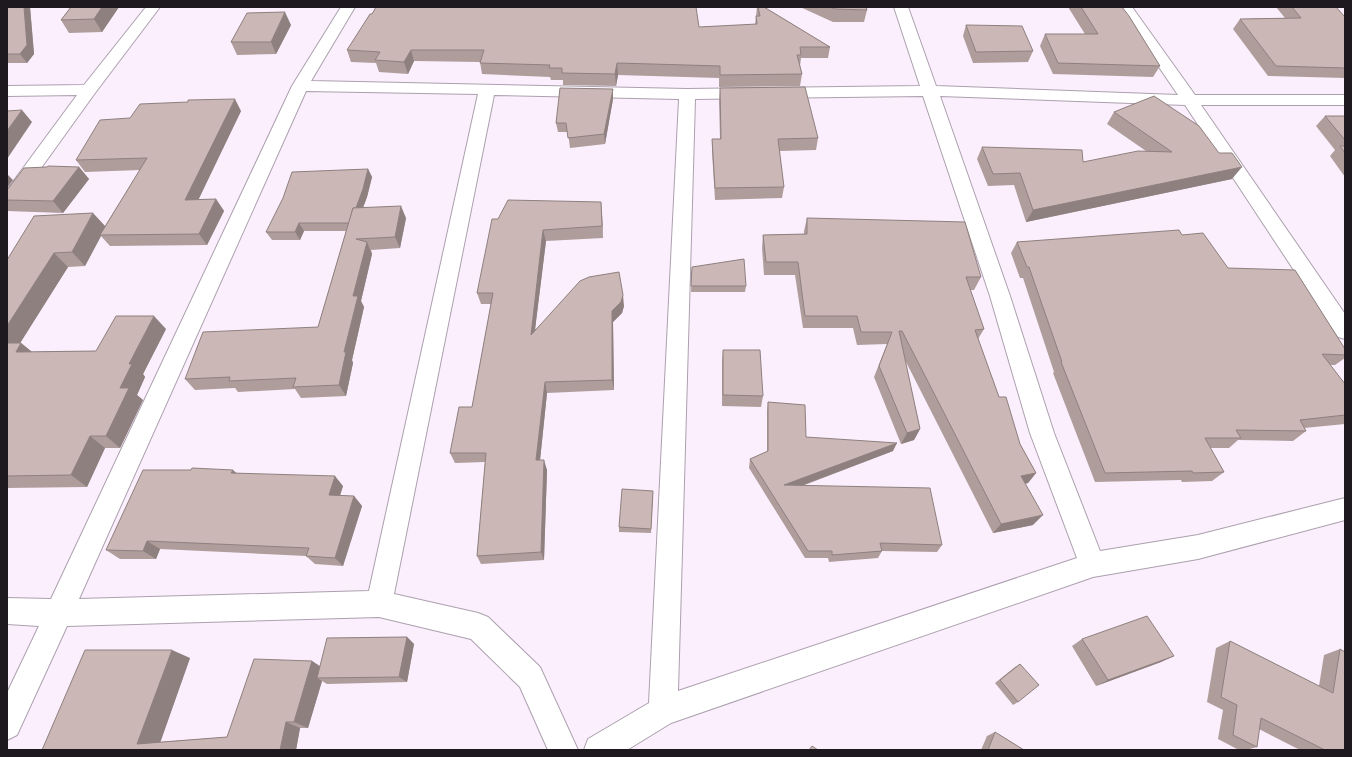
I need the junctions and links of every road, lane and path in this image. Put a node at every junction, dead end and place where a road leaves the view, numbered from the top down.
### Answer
1 (153, 7) edge
2 (348, 7) edge
3 (901, 7) edge
4 (1125, 7) edge
5 (300, 86) junction
6 (487, 89) junction
7 (89, 90) junction
8 (7, 91) edge
9 (930, 91) junction
10 (687, 94) junction
11 (1190, 100) junction
12 (1345, 100) edge
13 (7, 203) edge
14 (1345, 331) edge
15 (1345, 509) edge
16 (1093, 565) junction
17 (379, 604) junction
18 (7, 611) edge
19 (59, 613) junction
20 (663, 711) junction
21 (7, 725) edge
22 (563, 750) edge
23 (599, 750) edge

1 - 7 street
2 - 5 street
3 - 9 street
4 - 11 street
5 - 6 street
5 - 19 street
6 - 10 street
6 - 17 street
7 - 8 street
7 - 13 street
9 - 10 street
9 - 11 street
9 - 16 street
10 - 20 street
11 - 12 street
11 - 14 street
15 - 16 street
16 - 20 street
17 - 19 street
17 - 22 street
18 - 19 street
19 - 21 street
20 - 23 street

